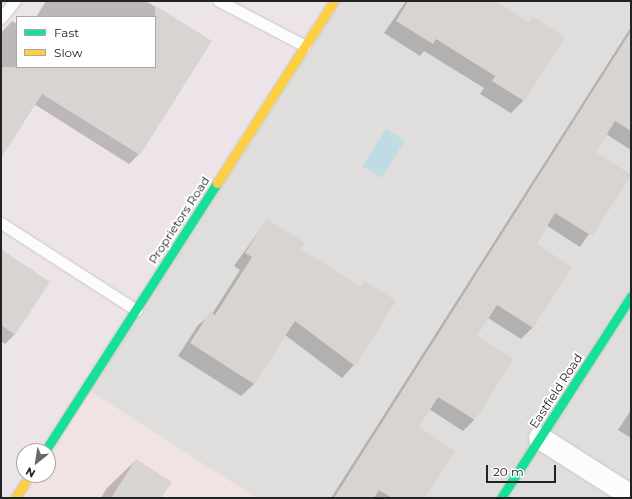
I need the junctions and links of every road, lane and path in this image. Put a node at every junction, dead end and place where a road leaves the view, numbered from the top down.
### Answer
1 (15, 1) edge
2 (219, 1) edge
3 (334, 1) edge
4 (1, 18) edge
5 (305, 46) junction
6 (1, 223) edge
7 (631, 296) edge
8 (136, 310) junction
9 (540, 438) junction
10 (50, 443) edge
11 (25, 483) edge
12 (631, 496) edge
13 (15, 498) edge
14 (501, 498) edge

1 - 4 lane
2 - 5 lane
3 - 5 street, Proprietors Road
5 - 8 street, Proprietors Road
6 - 8 lane
7 - 9 street, Eastfield Road
8 - 10 street, Proprietors Road
9 - 12 street
9 - 14 street, Eastfield Road
11 - 13 street

